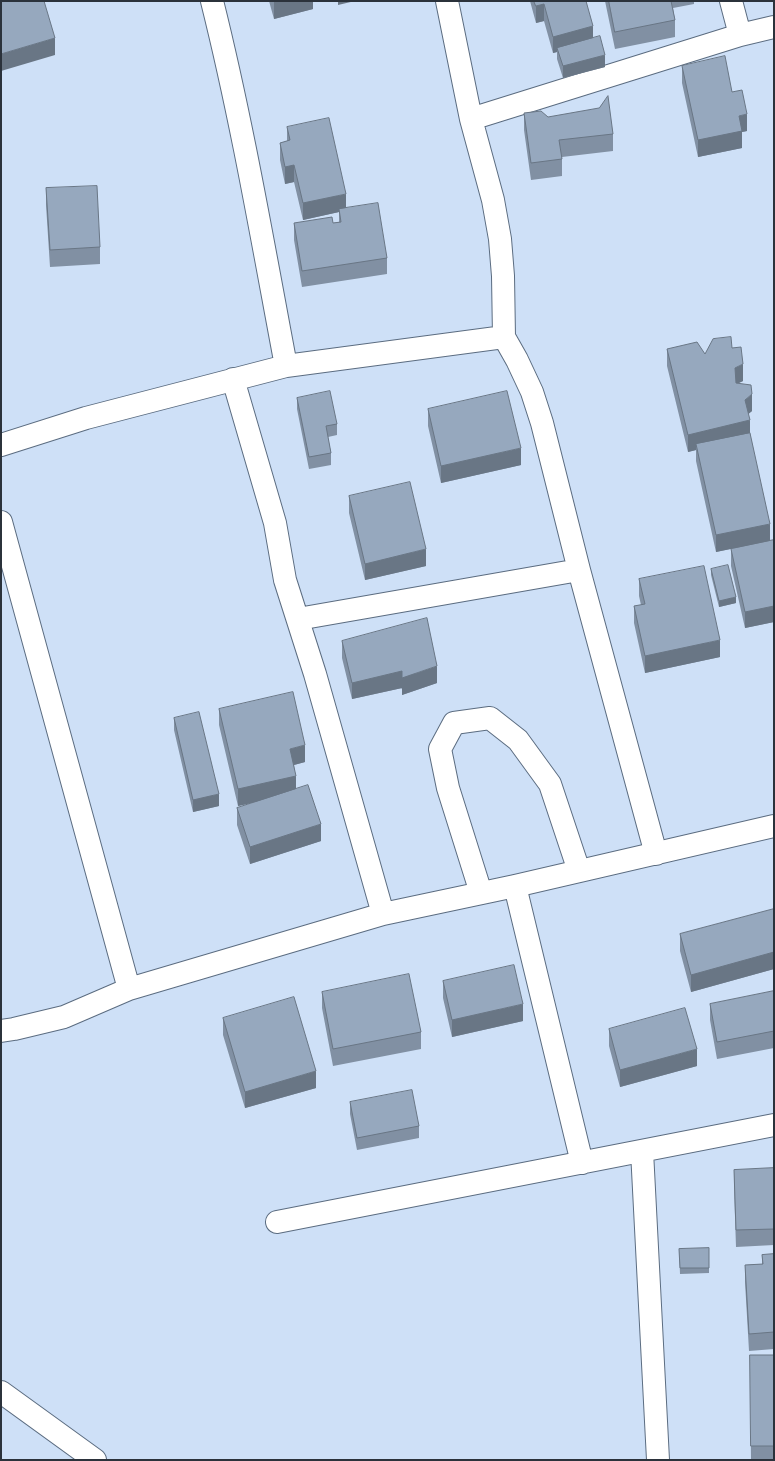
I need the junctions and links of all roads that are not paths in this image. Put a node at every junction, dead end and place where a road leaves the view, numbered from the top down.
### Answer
1 (212, 1) edge
2 (447, 1) edge
3 (731, 1) edge
4 (774, 27) edge
5 (740, 35) junction
6 (471, 119) junction
7 (504, 337) junction
8 (286, 366) junction
9 (233, 379) junction
10 (1, 445) edge
11 (1, 522) edge
12 (579, 570) junction
13 (298, 619) junction
14 (774, 826) edge
15 (656, 854) junction
16 (579, 871) junction
17 (515, 886) junction
18 (481, 893) junction
19 (383, 914) junction
20 (129, 989) junction
21 (1, 1031) edge
22 (774, 1125) edge
23 (642, 1151) junction
24 (582, 1163) junction
25 (277, 1222) dead end
26 (1, 1392) edge
27 (96, 1460) edge
28 (658, 1460) edge

1 - 8 street
2 - 6 street
3 - 5 street
4 - 5 street
5 - 6 street
6 - 7 street
7 - 8 street
7 - 12 street
8 - 9 street
9 - 10 street
9 - 13 street
11 - 20 street
12 - 13 street
12 - 15 street
13 - 19 street
14 - 15 street
15 - 16 street
16 - 17 street
16 - 18 street
17 - 18 street
17 - 24 street
18 - 19 street
19 - 20 street
20 - 21 street
22 - 23 street
23 - 24 street
23 - 28 street
24 - 25 street
26 - 27 street

